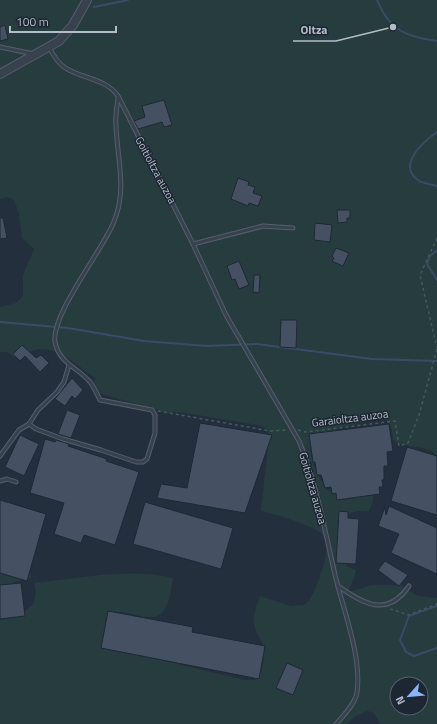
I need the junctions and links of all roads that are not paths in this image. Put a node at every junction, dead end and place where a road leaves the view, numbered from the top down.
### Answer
1 (87, 0) edge
2 (0, 47) edge
3 (49, 47) junction
4 (35, 55) junction
5 (0, 74) edge
6 (118, 96) junction
7 (293, 228) dead end
8 (193, 244) junction
9 (69, 365) junction
10 (29, 424) junction
11 (0, 456) edge
12 (0, 481) edge
13 (16, 482) dead end
14 (338, 586) junction
15 (410, 586) dead end
16 (336, 724) edge

1 - 3 street
2 - 4 lane
3 - 4 street
3 - 6 lane, Goitioltza auzoa
4 - 5 street
6 - 8 lane, Goitioltza auzoa
6 - 9 lane, Goitioltza auzoa
7 - 8 lane
8 - 14 lane, Goitioltza auzoa
9 - 10 lane
9 - 10 lane, Goitioltza auzoa
10 - 11 lane
12 - 13 lane
14 - 15 lane
14 - 16 lane, Goitioltza auzoa

